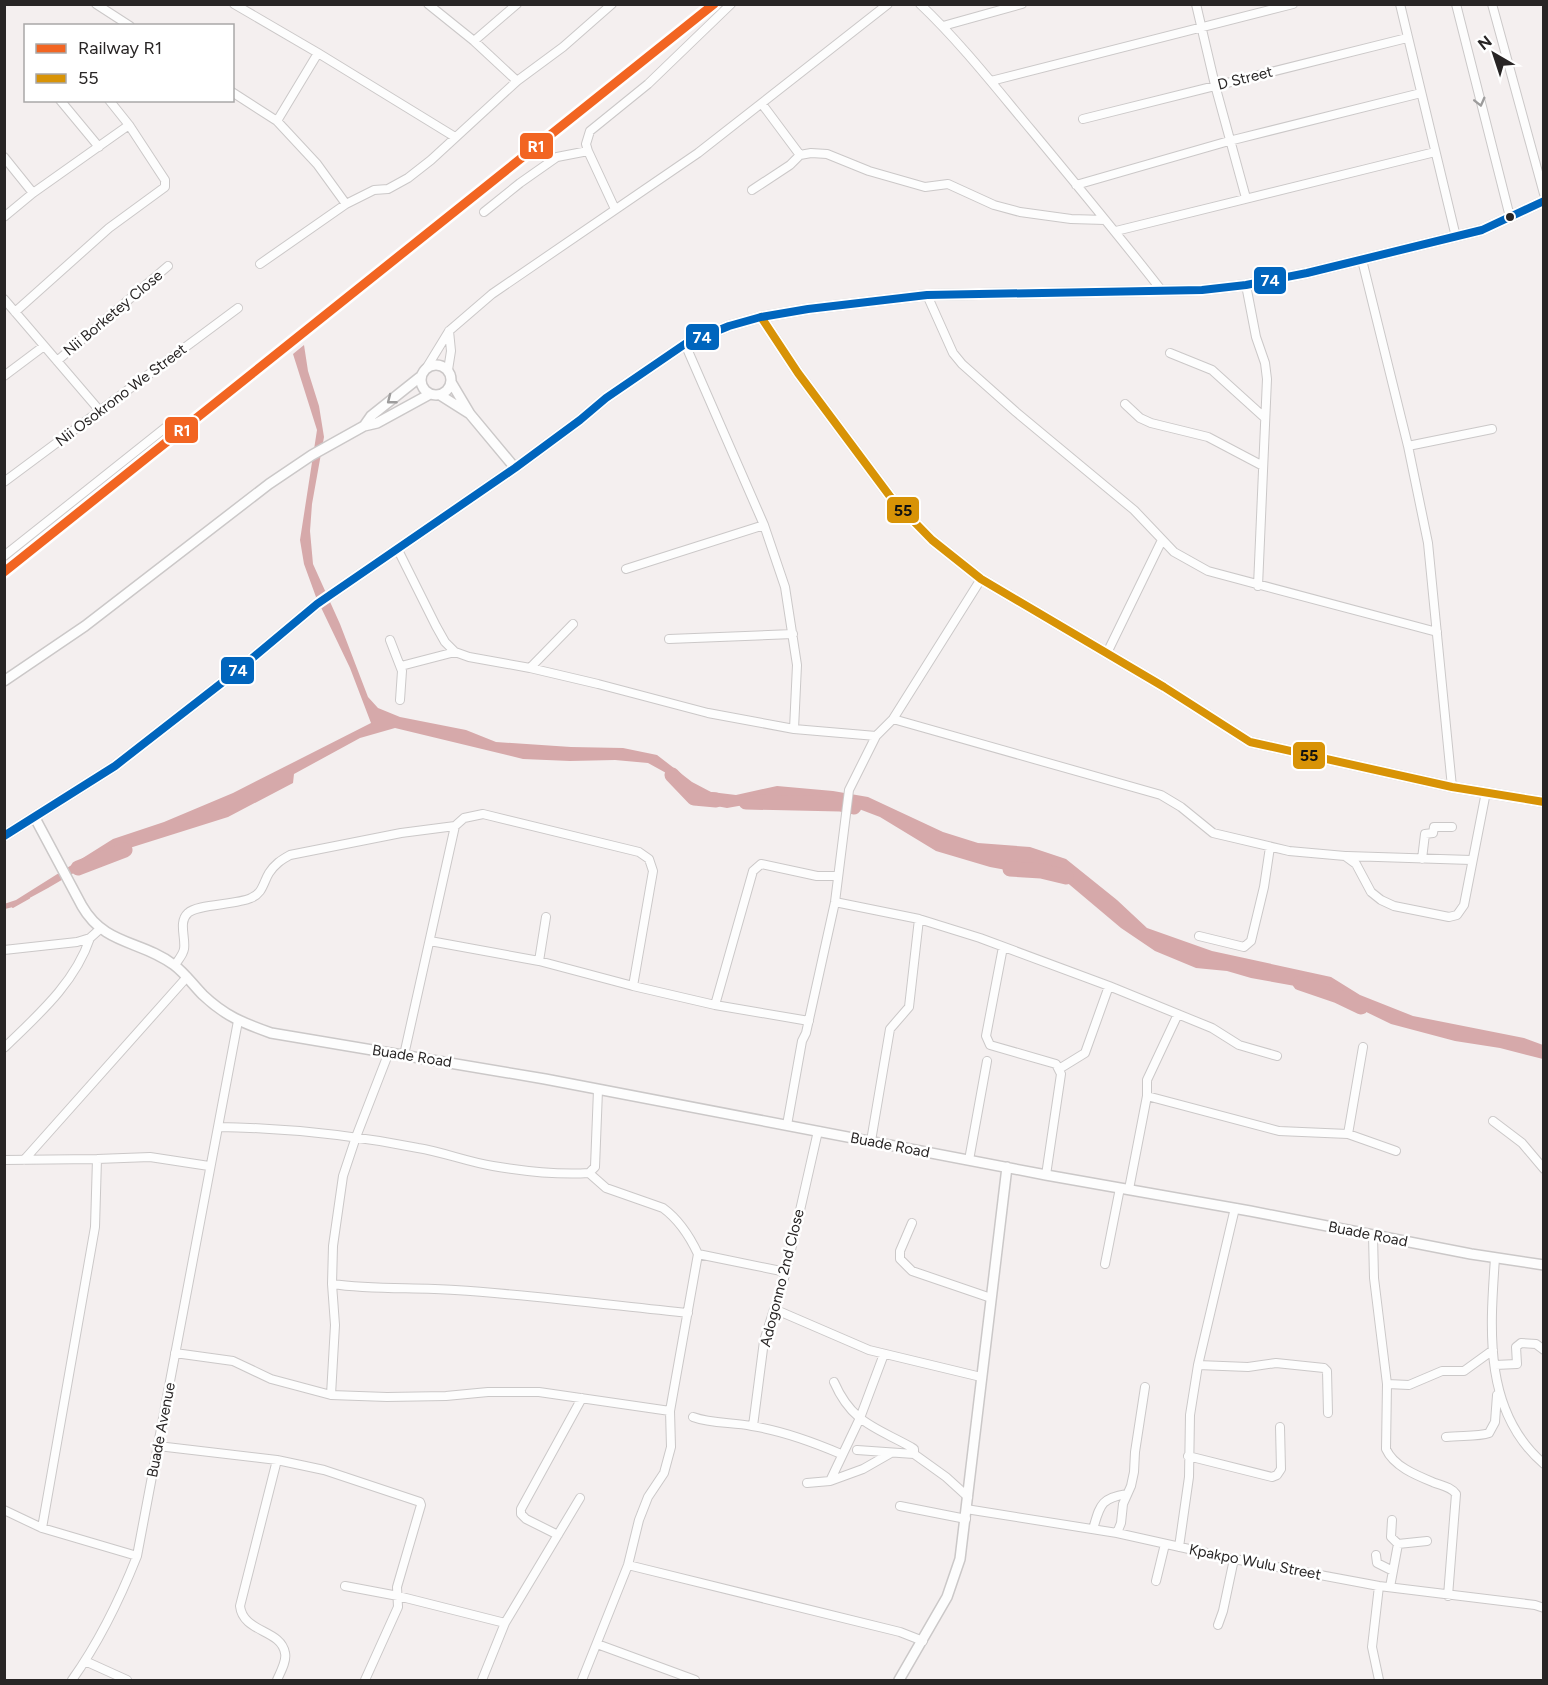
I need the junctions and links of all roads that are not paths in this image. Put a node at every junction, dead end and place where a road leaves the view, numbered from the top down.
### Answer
1 (96, 4) edge
2 (234, 4) edge
3 (428, 4) edge
4 (517, 4) edge
5 (612, 4) edge
6 (730, 4) edge
7 (888, 4) edge
8 (920, 4) edge
9 (1022, 4) edge
10 (1196, 4) edge
11 (1293, 4) edge
12 (1400, 4) edge
13 (1456, 4) edge
14 (1492, 4) edge
15 (988, 9) edge
16 (127, 24) edge
17 (943, 26) junction
18 (1200, 27) junction
19 (1407, 38) junction
20 (474, 41) junction
21 (318, 53) junction
22 (516, 81) junction
23 (991, 81) junction
24 (1215, 85) junction
25 (234, 93) edge
26 (1421, 93) junction
27 (62, 102) edge
28 (111, 102) edge
29 (762, 104) junction
30 (1083, 119) dead end
31 (277, 121) junction
32 (129, 125) junction
33 (455, 137) junction
34 (1229, 141) junction
35 (99, 147) junction
36 (588, 152) junction
37 (1435, 152) junction
38 (800, 155) junction
39 (4, 157) edge
40 (1076, 185) junction
41 (752, 190) dead end
42 (33, 194) junction
43 (1544, 194) edge
44 (1246, 198) junction
45 (1544, 201) edge
46 (346, 204) junction
47 (615, 209) junction
48 (484, 212) dead end
49 (4, 217) edge
50 (1510, 217) junction
51 (1105, 220) junction
52 (1116, 231) junction
53 (1456, 237) junction
54 (1362, 260) junction
55 (260, 264) dead end
56 (168, 266) dead end
57 (1246, 285) junction
58 (1162, 291) junction
59 (927, 294) junction
60 (4, 299) edge
61 (238, 308) dead end
62 (15, 312) junction
63 (761, 317) junction
64 (450, 331) junction
65 (685, 344) junction
66 (44, 346) junction
67 (1170, 353) dead end
68 (57, 361) junction
69 (427, 367) junction
70 (448, 370) junction
71 (4, 376) edge
72 (420, 377) junction
73 (451, 382) junction
74 (435, 395) junction
75 (1125, 404) dead end
76 (100, 411) junction
77 (470, 414) junction
78 (1266, 418) junction
79 (364, 426) junction
80 (165, 428) dead end
81 (1492, 429) dead end
82 (1408, 446) junction
83 (1263, 466) junction
84 (515, 468) junction
85 (4, 482) edge
86 (764, 525) junction
87 (1162, 540) junction
88 (398, 550) junction
89 (4, 556) edge
90 (626, 568) dead end
91 (981, 579) junction
92 (1258, 586) junction
93 (573, 624) dead end
94 (1437, 632) junction
95 (793, 634) junction
96 (669, 639) dead end
97 (390, 640) dead end
98 (455, 652) junction
99 (1107, 653) junction
100 (401, 666) junction
101 (530, 668) junction
102 (4, 681) edge
103 (400, 700) dead end
104 (893, 719) junction
105 (794, 729) junction
106 (876, 736) junction
107 (1452, 787) junction
108 (1486, 792) junction
109 (1544, 802) edge
110 (35, 818) junction
111 (454, 826) junction
112 (1452, 827) dead end
113 (4, 836) edge
114 (1270, 847) junction
115 (1346, 856) junction
116 (1422, 859) junction
117 (1471, 860) junction
118 (838, 876) junction
119 (835, 902) junction
120 (546, 916) dead end
121 (920, 919) junction
122 (100, 930) junction
123 (1199, 936) dead end
124 (90, 938) junction
125 (430, 941) junction
126 (1004, 946) junction
127 (4, 950) edge
128 (538, 962) junction
129 (175, 965) junction
130 (188, 977) junction
131 (633, 986) junction
132 (1109, 986) junction
133 (716, 1005) junction
134 (1178, 1014) junction
135 (238, 1021) junction
136 (808, 1021) junction
137 (1363, 1047) dead end
138 (4, 1048) edge
139 (389, 1052) junction
140 (404, 1055) junction
141 (1277, 1056) dead end
142 (987, 1061) dead end
143 (1059, 1069) junction
144 (597, 1090) junction
145 (1147, 1096) junction
146 (1493, 1121) dead end
147 (787, 1125) junction
148 (219, 1127) junction
149 (818, 1131) junction
150 (1348, 1134) junction
151 (356, 1137) junction
152 (871, 1141) junction
153 (1396, 1151) dead end
154 (4, 1160) edge
155 (24, 1160) junction
156 (97, 1160) junction
157 (969, 1160) junction
158 (210, 1166) junction
159 (1007, 1167) junction
160 (1544, 1169) edge
161 (589, 1173) junction
162 (1046, 1175) junction
163 (1125, 1188) junction
164 (1235, 1208) junction
165 (912, 1223) dead end
166 (1372, 1235) junction
167 (698, 1254) junction
168 (1495, 1258) junction
169 (1104, 1264) dead end
170 (1544, 1265) edge
171 (786, 1272) junction
172 (332, 1284) junction
173 (991, 1298) junction
174 (774, 1309) junction
175 (688, 1313) junction
176 (1493, 1350) junction
177 (1544, 1350) edge
178 (175, 1353) junction
179 (884, 1354) junction
180 (1198, 1365) junction
181 (1495, 1365) junction
182 (981, 1377) junction
183 (834, 1382) dead end
184 (1387, 1384) junction
185 (1145, 1387) dead end
186 (1497, 1390) junction
187 (331, 1395) junction
188 (582, 1398) junction
189 (670, 1411) junction
190 (1328, 1413) dead end
191 (693, 1417) dead end
192 (860, 1418) junction
193 (753, 1426) junction
194 (1280, 1427) dead end
195 (1446, 1437) dead end
196 (158, 1446) junction
197 (857, 1450) dead end
198 (893, 1452) junction
199 (842, 1454) junction
200 (914, 1455) junction
201 (1188, 1456) junction
202 (277, 1460) junction
203 (1544, 1464) edge
204 (830, 1481) junction
205 (807, 1484) dead end
206 (1126, 1494) junction
207 (580, 1497) dead end
208 (968, 1497) junction
209 (900, 1506) dead end
210 (4, 1510) edge
211 (966, 1514) junction
212 (1392, 1520) dead end
213 (42, 1528) junction
214 (1093, 1529) junction
215 (1117, 1533) junction
216 (558, 1535) junction
217 (1427, 1541) dead end
218 (1165, 1544) junction
219 (1398, 1544) junction
220 (1179, 1547) junction
221 (1376, 1555) dead end
222 (137, 1556) junction
223 (1234, 1559) junction
224 (628, 1565) junction
225 (1393, 1571) junction
226 (1156, 1581) dead end
227 (345, 1586) dead end
228 (1379, 1586) junction
229 (1390, 1587) junction
230 (398, 1596) junction
231 (1448, 1596) junction
232 (1544, 1608) edge
233 (505, 1623) junction
234 (1218, 1624) dead end
235 (923, 1641) junction
236 (597, 1644) junction
237 (85, 1661) junction
238 (72, 1680) edge
239 (127, 1680) edge
240 (277, 1680) edge
241 (365, 1680) edge
242 (482, 1680) edge
243 (582, 1680) edge
244 (695, 1680) edge
245 (899, 1680) edge
246 (1379, 1680) edge

1 - 16 street
2 - 21 street
3 - 20 street
4 - 20 street
5 - 22 street
6 - 36 street
7 - 29 street
8 - 17 street
9 - 15 street
10 - 18 street
11 - 18 street
12 - 19 street
13 -> 50 street
14 - 43 street
15 - 17 street
17 - 23 street
18 - 23 street
18 - 24 street
19 - 24 street, D Street
19 - 26 street
20 - 22 street
21 - 31 street
21 - 33 street
22 - 33 street
23 - 40 street
24 - 30 street, D Street
24 - 34 street
25 - 31 street
26 - 34 street
26 - 37 street
27 - 35 street
28 - 32 street
29 - 38 street
29 - 47 street
31 - 46 street
32 - 35 street
32 - 62 street
33 - 46 street
34 - 40 street
34 - 44 street
35 - 42 street
36 - 47 street
36 - 48 street
37 - 44 street
37 - 53 street
38 - 41 street
38 - 51 street
39 - 42 street
40 - 51 street
42 - 49 street
44 - 52 street
45 - 50 street
46 - 55 street
47 - 64 street
50 - 53 street
51 - 52 street
52 - 58 street
53 - 54 street
54 - 57 street
54 - 82 street
56 - 68 street, Nii Borketey Close
57 - 58 street
57 - 78 street
58 - 59 street
59 - 63 street
59 - 87 street
60 - 62 street
61 - 76 street, Nii Osokrono We Street
62 - 66 street
63 - 65 street
63 - 91 street
64 - 69 street
64 - 70 street
65 - 84 street
65 - 86 street
66 - 68 street
66 - 71 street
67 - 78 street
68 - 76 street
69 - 70 street
69 - 72 street
70 - 73 street
72 - 74 street
72 -> 79 street
73 - 74 street
73 - 77 street
74 - 77 street
74 - 79 street
75 - 83 street
76 - 85 street, Nii Osokrono We Street
77 - 84 street
78 - 83 street
79 - 102 street
80 - 89 street
81 - 82 street
82 - 94 street
83 - 92 street
84 - 88 street
86 - 90 street
86 - 95 street
87 - 92 street
87 - 99 street
88 - 98 street
88 - 110 street
91 - 99 street
91 - 104 street
92 - 94 street
93 - 101 street
94 - 107 street
95 - 96 street
95 - 105 street
97 - 100 street
98 - 100 street
98 - 101 street
99 - 107 street
100 - 103 street
101 - 105 street
104 - 106 street
104 - 114 street
105 - 106 street
106 - 118 street
107 - 108 street
108 - 109 street
108 - 117 street
110 - 113 street
110 - 122 street
111 - 125 street
111 - 129 street
111 - 131 street
112 - 116 street
114 - 115 street
114 - 123 street
115 - 116 street
115 - 117 street
116 - 117 street
118 - 119 street
118 - 133 street
119 - 121 street
119 - 136 street
120 - 128 street
121 - 126 street
121 - 152 street
122 - 124 street
122 - 129 street, Buade Road
124 - 127 street
124 - 138 street
125 - 128 street
125 - 140 street
126 - 132 street
126 - 143 street
128 - 131 street
129 - 130 street, Buade Road
130 - 135 street, Buade Road
130 - 155 street
131 - 133 street
132 - 134 street
132 - 143 street
133 - 136 street
134 - 141 street
134 - 145 street
135 - 139 street, Buade Road
135 - 148 street, Buade Avenue
136 - 147 street
137 - 150 street
139 - 140 street, Buade Road
139 - 151 street
140 - 144 street, Buade Road
142 - 157 street
143 - 162 street
144 - 147 street, Buade Road
144 - 161 street
145 - 150 street
145 - 163 street
146 - 160 street
147 - 149 street, Buade Road
148 - 151 street
148 - 158 street, Buade Avenue
149 - 152 street, Buade Road
149 - 171 street, Adogonno 2nd Close
150 - 153 street
151 - 161 street
151 - 172 street
152 - 157 street, Buade Road
154 - 155 street
155 - 156 street
156 - 158 street
156 - 213 street
157 - 159 street, Buade Road
158 - 178 street, Buade Avenue
159 - 162 street, Buade Road
159 - 173 street
161 - 167 street
162 - 163 street, Buade Road
163 - 164 street, Buade Road
163 - 169 street
164 - 166 street, Buade Road
164 - 180 street
165 - 173 street
166 - 168 street, Buade Road
166 - 184 street
167 - 171 street
167 - 175 street
168 - 170 street, Buade Road
168 - 176 street
171 - 174 street, Adogonno 2nd Close
172 - 175 street
172 - 187 street
173 - 182 street
174 - 179 street
174 - 193 street, Adogonno 2nd Close
175 - 189 street
176 - 181 street
176 - 184 street
177 - 181 street
178 - 187 street
178 - 196 street, Buade Avenue
179 - 182 street
179 - 192 street
180 - 190 street
180 - 201 street
181 - 186 street
182 - 208 street
183 - 192 street
184 - 231 street
185 - 206 street
186 - 195 street
186 - 203 street
187 - 188 street
188 - 189 street
188 - 216 street
189 - 224 street
191 - 193 street
192 - 199 street
192 - 200 street
193 - 199 street
194 - 201 street
196 - 202 street
196 - 222 street, Buade Avenue
197 - 198 street
198 - 200 street
198 - 204 street
199 - 204 street
200 - 208 street
201 - 220 street
202 - 230 street
202 - 240 street
204 - 205 street
206 - 214 street
206 - 215 street
207 - 216 street
208 - 211 street
209 - 211 street, Kpakpo Wulu Street
210 - 213 street
211 - 214 street, Kpakpo Wulu Street
211 - 235 street
212 - 219 street
213 - 222 street
214 - 215 street, Kpakpo Wulu Street
215 - 218 street, Kpakpo Wulu Street
216 - 233 street
217 - 219 street
218 - 220 street, Kpakpo Wulu Street
218 - 226 street
219 - 225 street
220 - 223 street, Kpakpo Wulu Street
221 - 225 street
222 - 237 street, Buade Avenue
223 - 228 street, Kpakpo Wulu Street
223 - 234 street
224 - 235 street
224 - 236 street
225 - 229 street
227 - 230 street
228 - 229 street, Kpakpo Wulu Street
228 - 246 street
229 - 231 street, Kpakpo Wulu Street
230 - 233 street
230 - 241 street
231 - 232 street, Kpakpo Wulu Street
233 - 242 street
235 - 245 street
236 - 243 street
236 - 244 street
237 - 238 street, Buade Avenue
237 - 239 street

